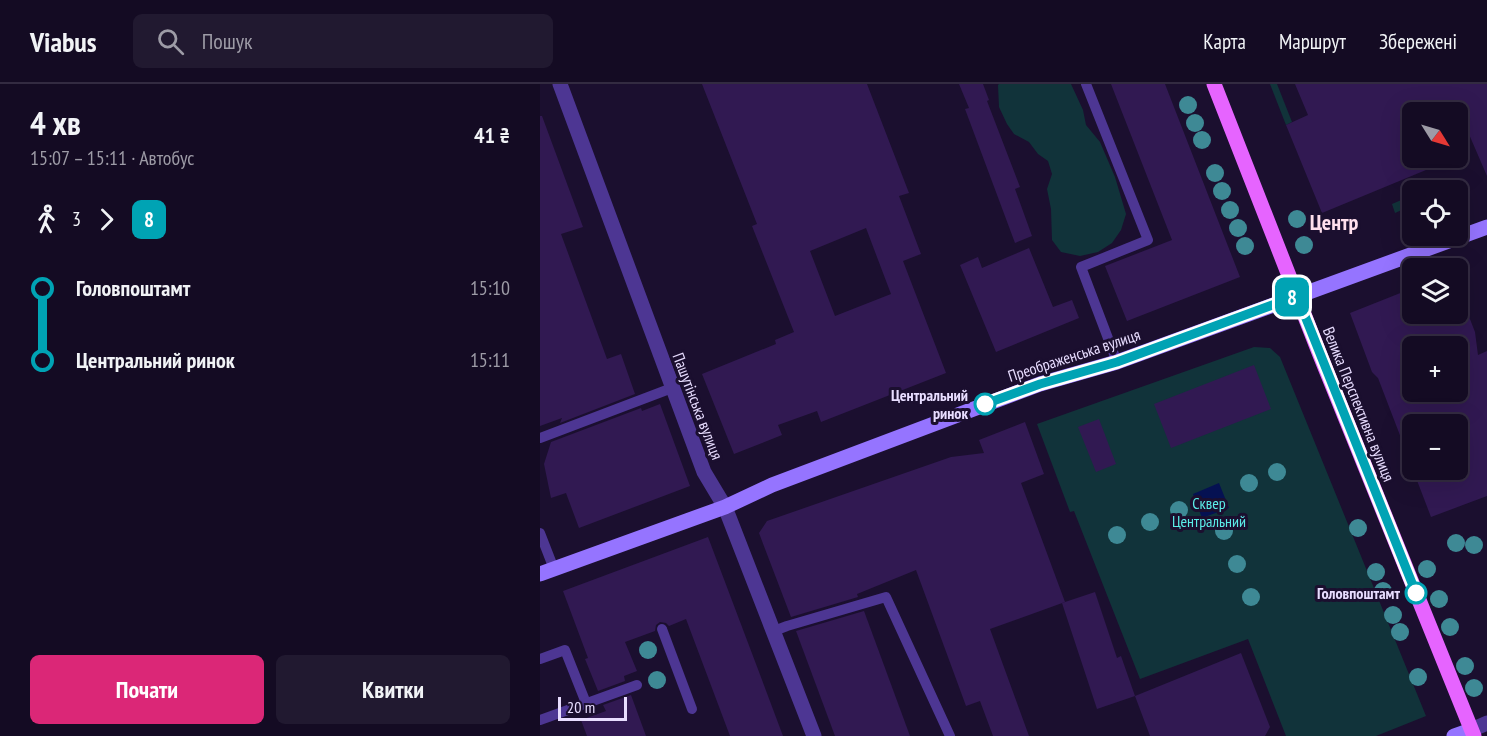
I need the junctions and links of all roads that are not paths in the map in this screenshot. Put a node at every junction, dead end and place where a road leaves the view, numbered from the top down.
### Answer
1 (560, 84) edge
2 (1086, 84) edge
3 (1214, 84) edge
4 (1487, 228) edge
5 (1297, 296) junction
6 (1117, 362) junction
7 (672, 388) junction
8 (540, 438) edge
9 (725, 507) junction
10 (540, 533) edge
11 (547, 571) edge
12 (662, 629) dead end
13 (774, 631) junction
14 (540, 659) edge
15 (637, 685) dead end
16 (586, 703) junction
17 (692, 710) dead end
18 (540, 720) edge
19 (1487, 723) edge
20 (1473, 733) edge
21 (814, 736) edge
22 (950, 736) edge
23 (1454, 736) edge

1 - 7 street, Пашутінська вулиця
2 - 6 lane
3 - 5 main road, Велика Перспективна вулиця
4 - 5 main road, Преображенська вулиця
5 - 6 main road, Преображенська вулиця
5 - 20 main road, Велика Перспективна вулиця
6 - 9 main road, Преображенська вулиця
7 - 8 lane
7 - 9 street, Пашутінська вулиця
9 - 11 main road, Преображенська вулиця
9 - 13 street, Пашутінська вулиця
10 - 11 lane
12 - 17 lane
13 - 21 street, Пашутінська вулиця
13 - 22 lane
14 - 16 lane
15 - 16 lane
16 - 18 lane
19 - 20 street
20 - 23 main road

